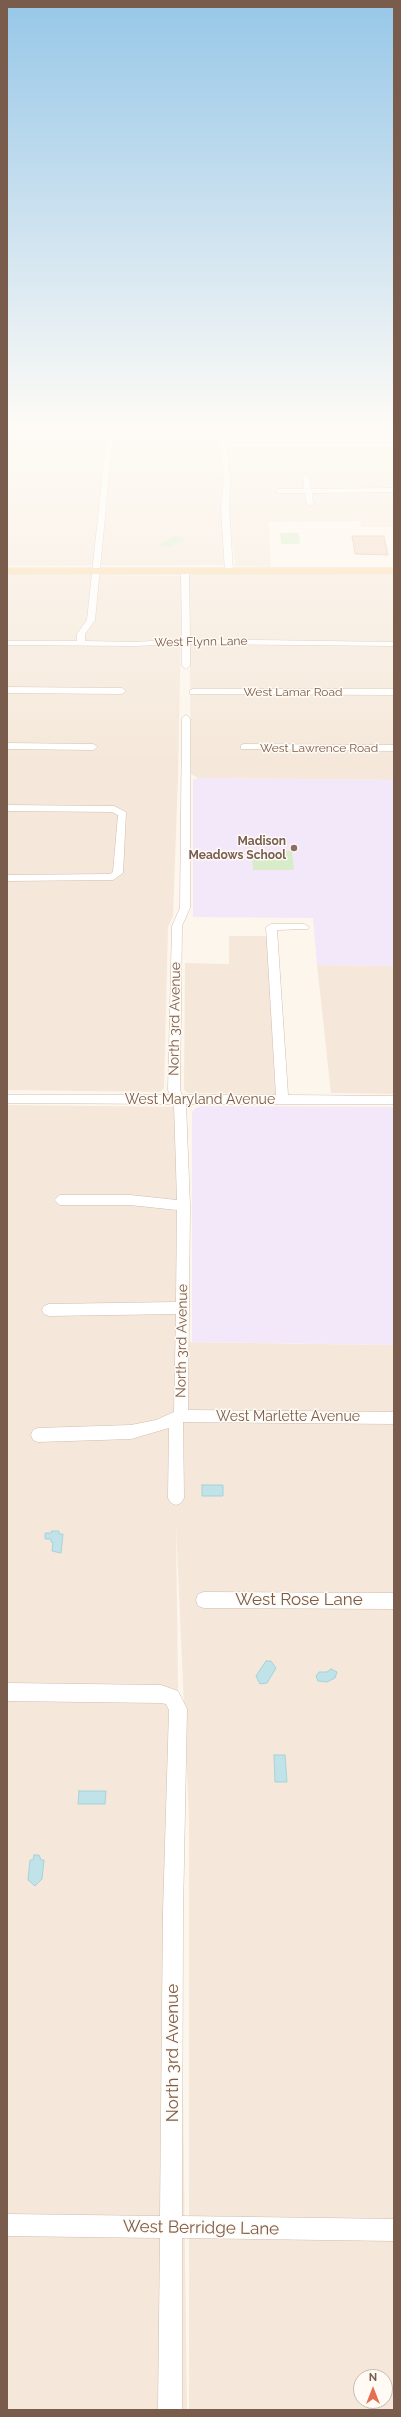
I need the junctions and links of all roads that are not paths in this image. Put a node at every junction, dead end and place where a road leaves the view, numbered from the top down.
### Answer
1 (100, 538) edge
2 (227, 538) edge
3 (7, 571) edge
4 (97, 571) junction
5 (185, 571) junction
6 (229, 571) junction
7 (394, 571) edge
8 (185, 641) junction
9 (7, 643) edge
10 (80, 644) junction
11 (394, 644) edge
12 (186, 666) dead end
13 (7, 690) edge
14 (122, 691) dead end
15 (193, 692) dead end
16 (394, 692) edge
17 (186, 718) dead end
18 (7, 746) edge
19 (93, 747) dead end
20 (244, 747) dead end
21 (394, 748) edge
22 (7, 808) edge
23 (7, 878) edge
24 (304, 927) dead end
25 (7, 1099) edge
26 (179, 1100) junction
27 (282, 1100) junction
28 (394, 1100) edge
29 (60, 1200) dead end
30 (184, 1206) junction
31 (183, 1308) junction
32 (50, 1310) dead end
33 (179, 1418) junction
34 (394, 1418) edge
35 (38, 1435) dead end
36 (176, 1498) dead end
37 (204, 1600) dead end
38 (394, 1601) edge
39 (7, 1692) edge
40 (7, 2225) edge
41 (172, 2227) junction
42 (394, 2230) edge
43 (170, 2410) edge

1 - 4 street
2 - 6 street
3 - 4 main road
4 - 5 main road
4 - 10 street
5 - 6 main road
5 - 8 street
6 - 7 main road
8 - 10 street, West Flynn Lane
8 - 11 street, West Flynn Lane
8 - 12 street
9 - 10 street, West Flynn Lane
13 - 14 street
15 - 16 street, West Lamar Road
17 - 26 street, North 3rd Avenue
18 - 19 street
20 - 21 street, West Lawrence Road
22 - 23 street
24 - 27 street
25 - 26 street, West Maryland Avenue
26 - 27 street, West Maryland Avenue
26 - 30 street, North 3rd Avenue
27 - 28 street, West Maryland Avenue
29 - 30 street
30 - 31 street, North 3rd Avenue
31 - 32 street
31 - 33 street, North 3rd Avenue
33 - 34 street, West Marlette Avenue
33 - 35 street
33 - 36 street, North 3rd Avenue
37 - 38 street, West Rose Lane
39 - 41 street, North 3rd Avenue
40 - 41 street, West Berridge Lane
41 - 42 street, West Berridge Lane
41 - 43 street, North 3rd Avenue

